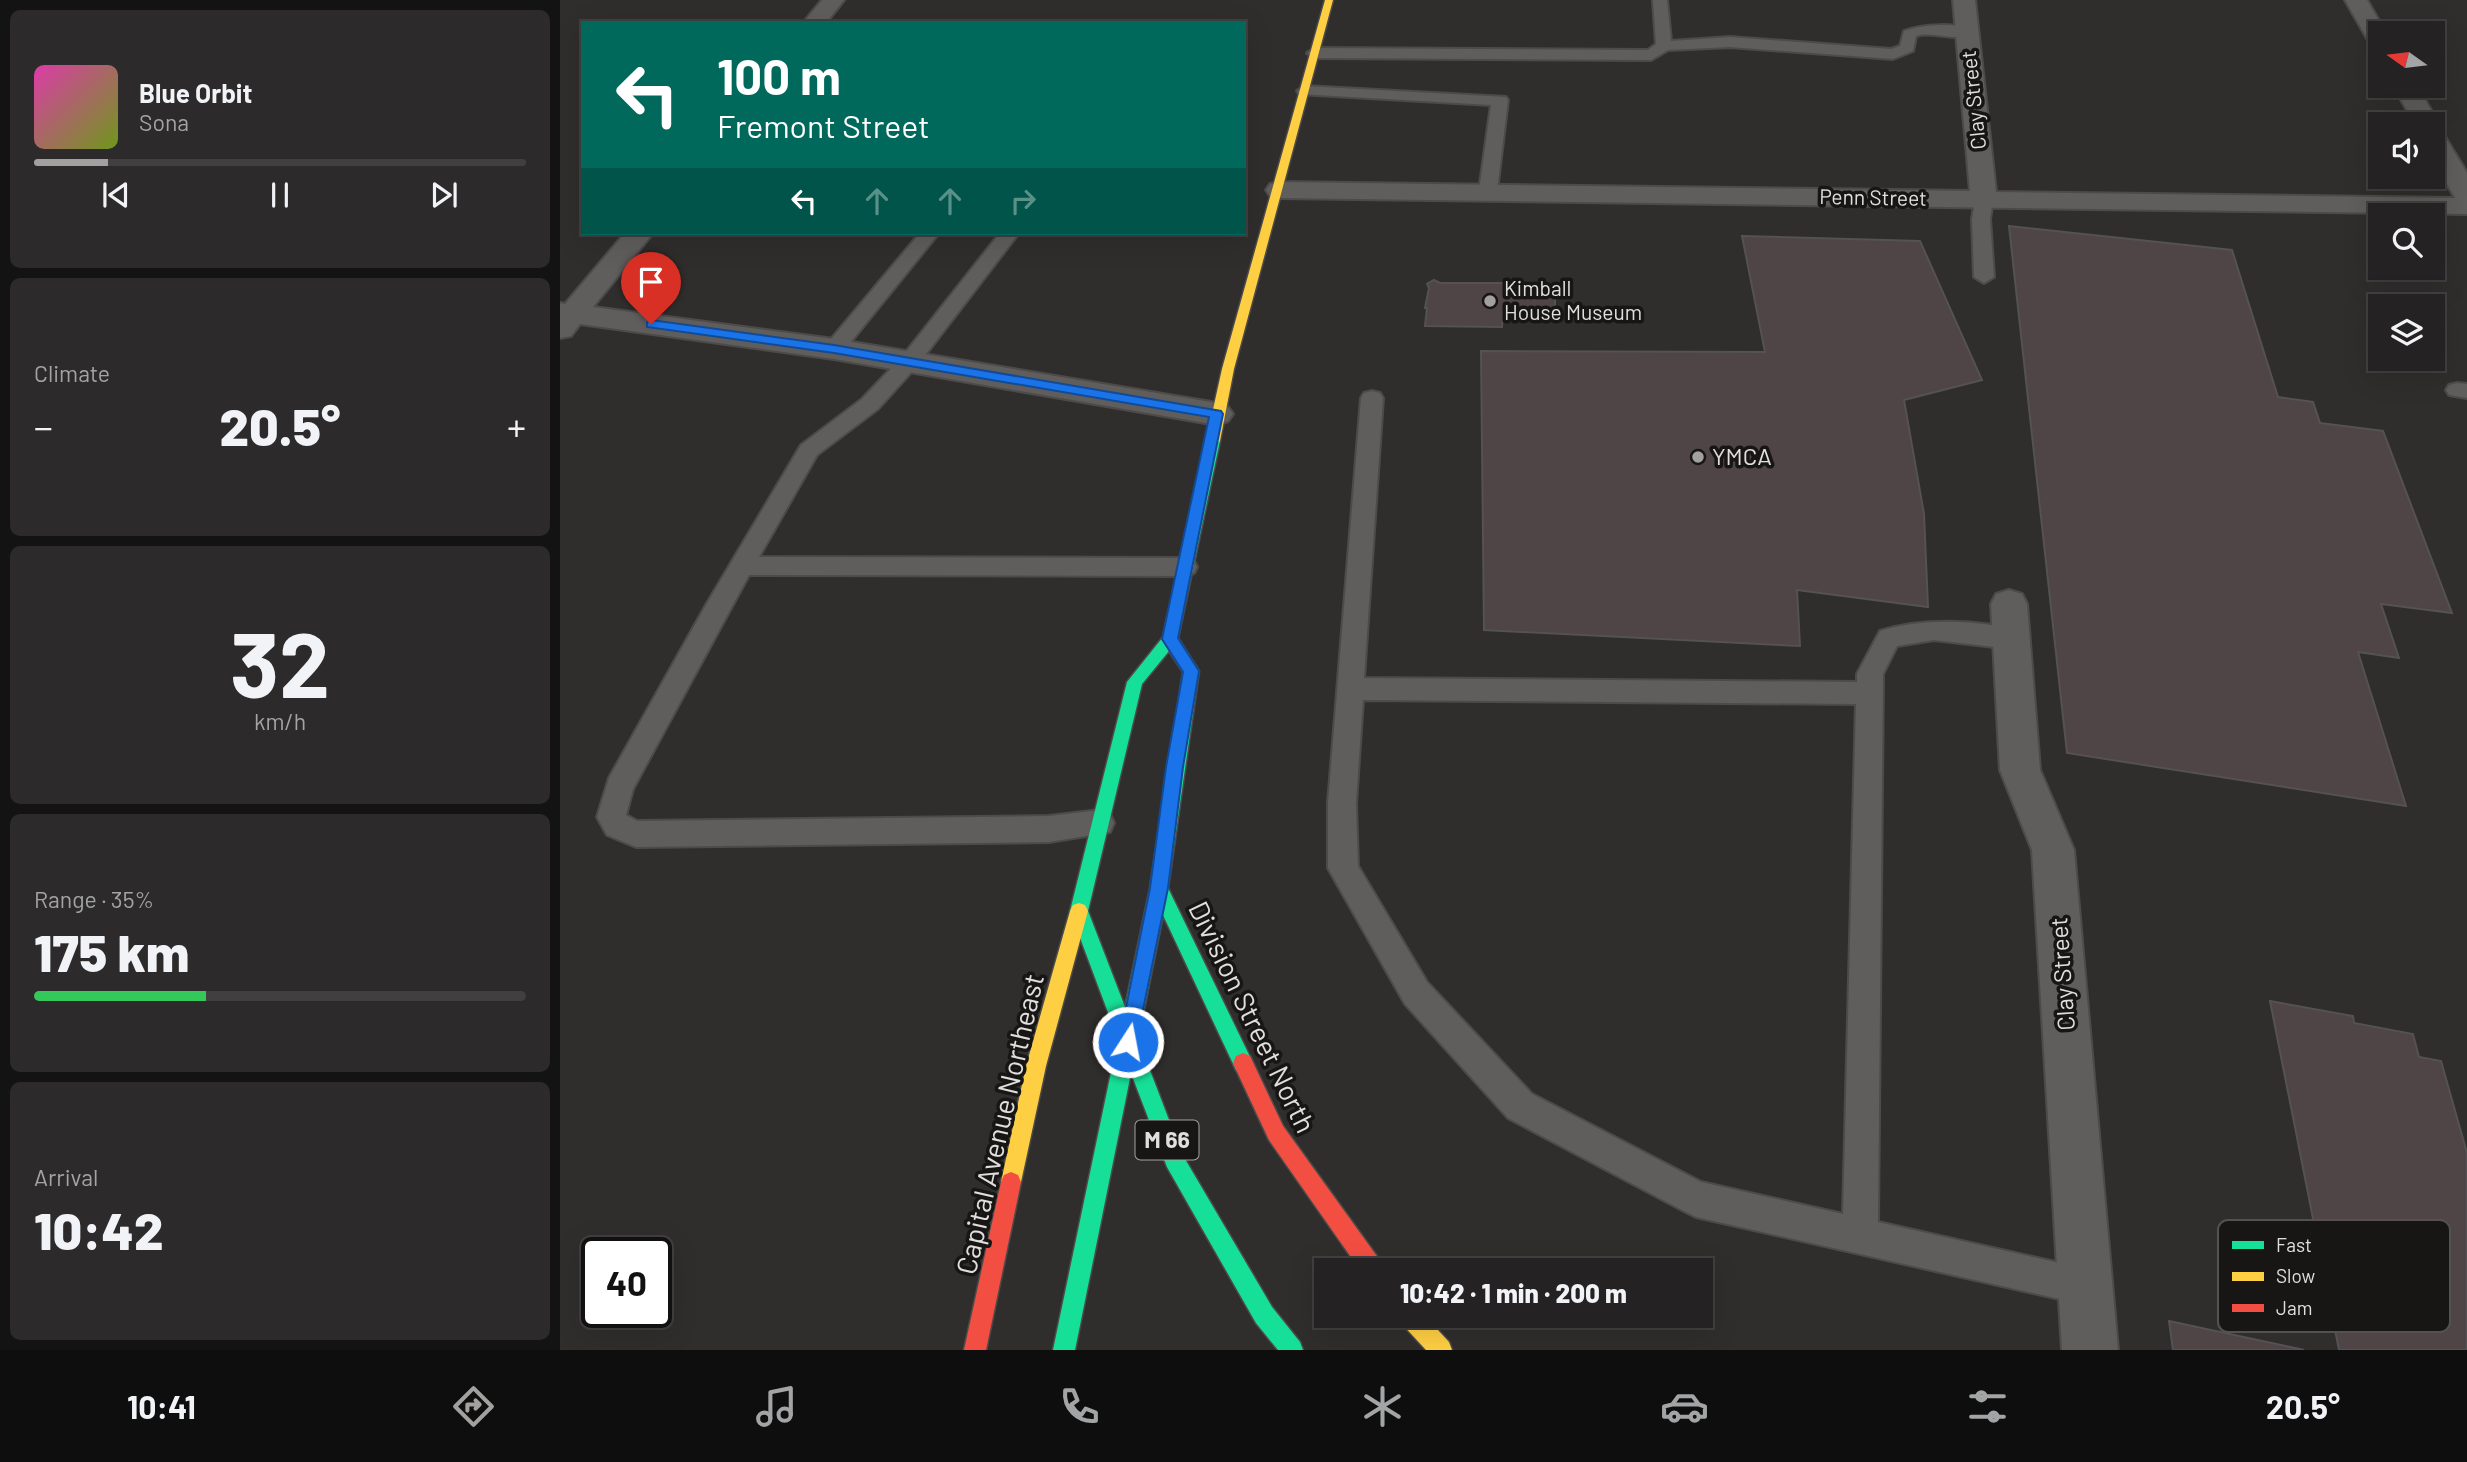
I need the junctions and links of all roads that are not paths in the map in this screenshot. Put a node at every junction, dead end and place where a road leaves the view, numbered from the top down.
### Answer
1 (833, 0) edge
2 (1329, 0) edge
3 (1660, 0) edge
4 (1964, 0) edge
5 (2356, 0) edge
6 (816, 21) edge
7 (2368, 21) edge
8 (1966, 32) junction
9 (1664, 46) junction
10 (1315, 53) junction
11 (1305, 91) junction
12 (2445, 158) edge
13 (1279, 190) junction
14 (1488, 191) junction
15 (2467, 197) edge
16 (1984, 200) junction
17 (2467, 206) edge
18 (637, 235) edge
19 (928, 235) edge
20 (1008, 235) edge
21 (1984, 277) dead end
22 (564, 318) edge
23 (834, 349) junction
24 (909, 362) junction
25 (1372, 398) dead end
26 (1217, 414) junction
27 (743, 566) junction
28 (1185, 567) junction
29 (2011, 622) joint
30 (1170, 639) junction
31 (1351, 689) junction
32 (1870, 693) junction
33 (1100, 823) junction
34 (1159, 888) junction
35 (1079, 911) junction
36 (1128, 1042) junction
37 (1860, 1235) junction
38 (1365, 1258) edge
39 (2086, 1287) junction
40 (1421, 1328) edge
41 (975, 1350) edge
42 (1063, 1350) edge
43 (1292, 1350) edge
44 (1441, 1350) edge
45 (2091, 1350) edge

1 - 6 street
2 - 10 main road
3 - 9 lane
4 - 8 street, Clay Street
5 - 7 street
8 - 9 lane
8 - 16 street, Clay Street
9 - 10 lane
10 - 11 main road
11 - 13 main road
11 - 14 lane
12 - 15 street
13 - 14 street, Penn Street
13 - 26 main road
14 - 16 street, Penn Street
16 - 17 street, Penn Street
16 - 21 lane
18 - 22 street
19 - 23 lane
20 - 24 lane
22 - 23 street
23 - 24 street
24 - 26 street
24 - 27 lane
25 - 31 lane
26 - 28 main road
27 - 28 lane
27 - 33 lane
28 - 30 main road
29 - 32 lane
29 - 39 street, Clay Street
30 - 33 main road
30 - 34 main road
31 - 32 lane
31 - 37 lane
32 - 37 lane
33 - 35 main road
34 - 36 main road
34 - 38 main road, Division Street North
35 - 36 main road, M 66
35 - 41 main road, Capital Avenue Northeast
36 - 42 main road
36 - 43 main road, M 66
37 - 39 lane
39 - 45 street, Clay Street
40 - 44 main road

